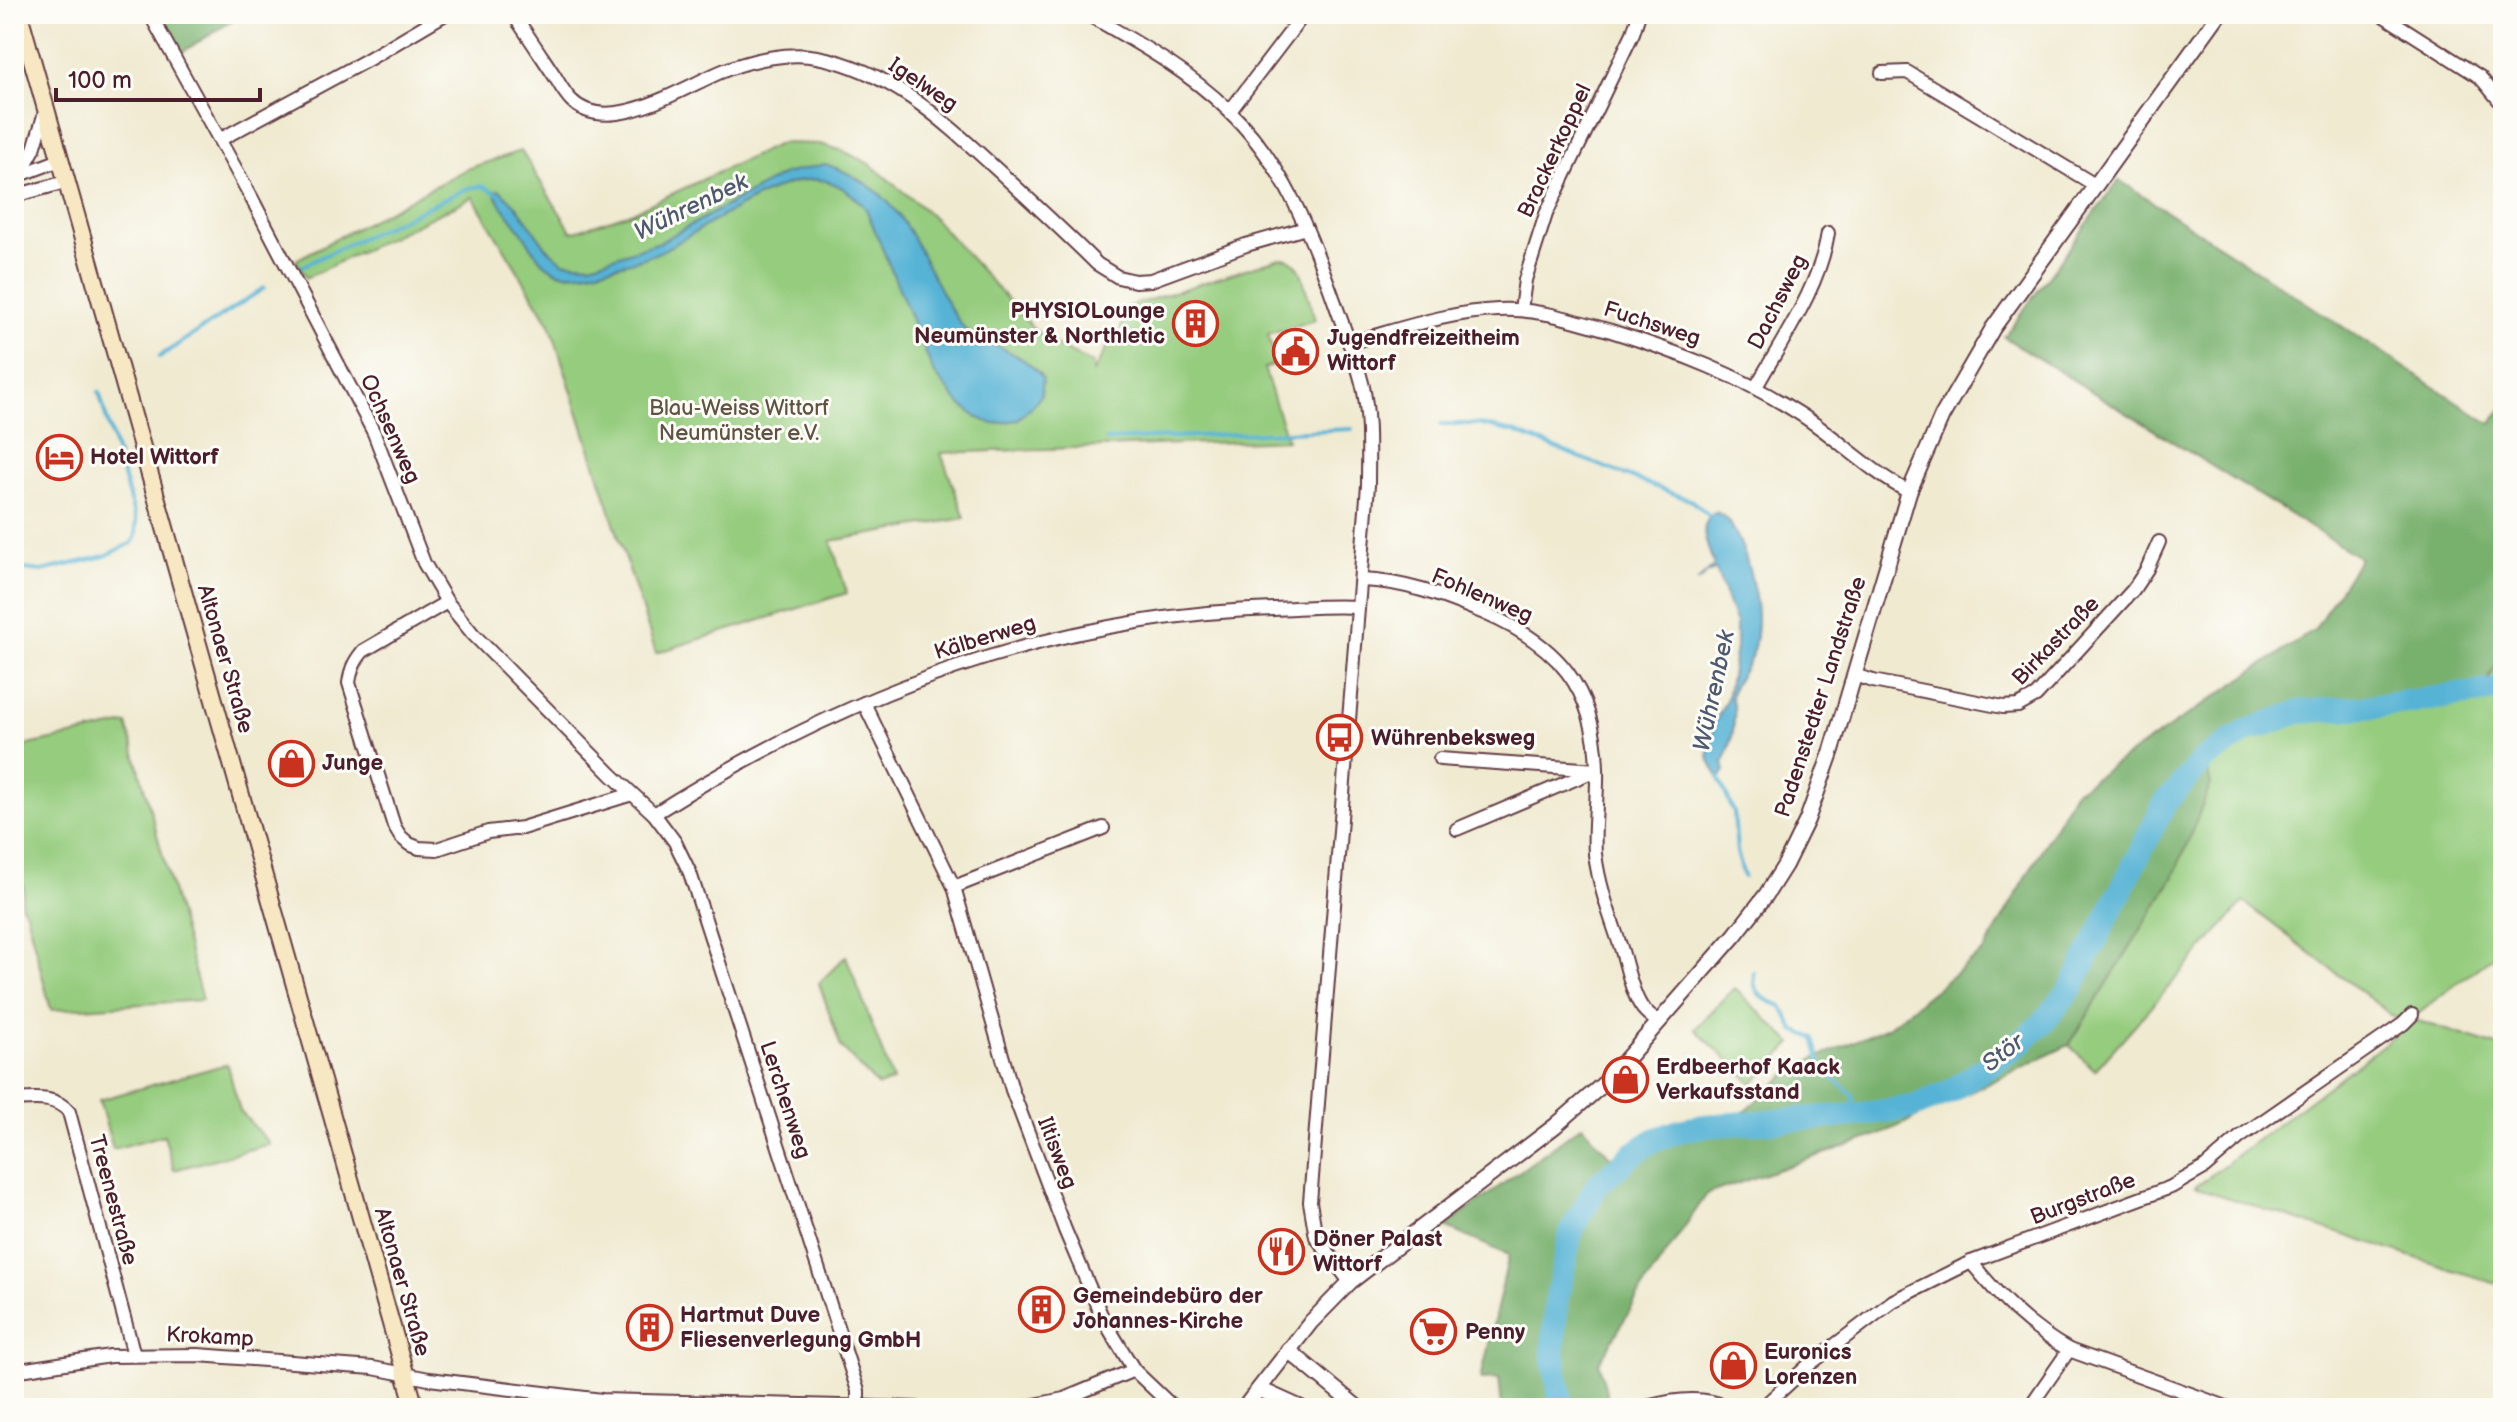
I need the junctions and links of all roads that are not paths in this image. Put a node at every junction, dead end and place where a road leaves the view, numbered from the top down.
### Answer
1 (19, 14) edge
2 (150, 14) edge
3 (445, 14) edge
4 (513, 14) edge
5 (1087, 14) edge
6 (1304, 14) edge
7 (1639, 14) edge
8 (2219, 14) edge
9 (2381, 14) edge
10 (1102, 18) edge
11 (1882, 73) dead end
12 (2499, 100) dead end
13 (46, 109) junction
14 (1230, 111) junction
15 (221, 139) junction
16 (60, 160) junction
17 (17, 177) edge
18 (66, 182) junction
19 (2095, 185) junction
20 (14, 196) edge
21 (1306, 228) junction
22 (1828, 233) dead end
23 (1521, 310) junction
24 (1349, 343) junction
25 (1756, 387) junction
26 (1909, 492) junction
27 (2159, 542) dead end
28 (1361, 580) junction
29 (447, 602) junction
30 (1358, 607) junction
31 (1854, 675) junction
32 (864, 703) junction
33 (1440, 759) dead end
34 (1597, 770) junction
35 (632, 794) junction
36 (654, 814) junction
37 (1103, 828) dead end
38 (1457, 829) dead end
39 (954, 887) junction
40 (2412, 1015) dead end
41 (1659, 1023) junction
42 (14, 1100) edge
43 (1971, 1262) junction
44 (1350, 1282) junction
45 (1288, 1350) junction
46 (2069, 1350) junction
47 (134, 1355) junction
48 (1134, 1370) junction
49 (14, 1371) edge
50 (405, 1374) junction
51 (1259, 1389) junction
52 (545, 1394) junction
53 (858, 1407) edge
54 (415, 1408) edge
55 (545, 1408) edge
56 (917, 1408) edge
57 (1020, 1408) edge
58 (1174, 1408) edge
59 (1244, 1408) edge
60 (1301, 1408) edge
61 (1358, 1408) edge
62 (1647, 1408) edge
63 (1727, 1408) edge
64 (1762, 1408) edge
65 (2029, 1408) edge
66 (2229, 1408) edge

1 - 13 main road, Altonaer Straße
2 - 15 street, Ochsenweg
3 - 15 street
4 - 21 street, Igelweg
5 - 10 street
6 - 14 street
7 - 23 street, Brackerkoppel
8 - 19 street, Padenstedter Landstraße
9 - 12 street
10 - 14 street
11 - 19 street
13 - 16 main road, Altonaer Straße
13 - 17 street
14 - 21 street
15 - 29 street, Ochsenweg
16 - 17 street
16 - 18 main road, Altonaer Straße
18 - 20 street
18 - 50 main road, Altonaer Straße
19 - 26 street, Padenstedter Landstraße
21 - 24 street
22 - 25 street, Dachsweg
23 - 24 street, Fuchsweg
23 - 25 street, Fuchsweg
24 - 28 street
25 - 26 street, Fuchsweg
26 - 31 street, Padenstedter Landstraße
27 - 31 street, Birkastraße
28 - 30 street
28 - 34 street, Fohlenweg
29 - 35 street, Ochsenweg
29 - 35 street
30 - 32 street, Kälberweg
30 - 44 street
31 - 41 street, Padenstedter Landstraße
32 - 36 street, Kälberweg
32 - 39 street, Iltisweg
33 - 34 street
34 - 38 street
34 - 41 street, Fohlenweg
35 - 36 street, Ochsenweg
36 - 53 street, Lerchenweg
37 - 39 street
39 - 48 street, Iltisweg
40 - 43 street, Burgstraße
41 - 44 street, Padenstedter Landstraße
42 - 47 street, Treenestraße
43 - 46 street
43 - 64 street, Burgstraße
44 - 45 street, Padenstedter Landstraße
45 - 51 street, Padenstedter Landstraße
45 - 61 street
46 - 65 street
46 - 66 street
47 - 49 street, Krokamp
47 - 50 street, Krokamp
48 - 57 street
48 - 58 street, Iltisweg
50 - 52 street, Krokamp
50 - 54 main road, Altonaer Straße
51 - 59 street, Padenstedter Landstraße
51 - 60 street
52 - 53 street, Krokamp
52 - 55 street
53 - 56 street, Krokamp
62 - 63 street

